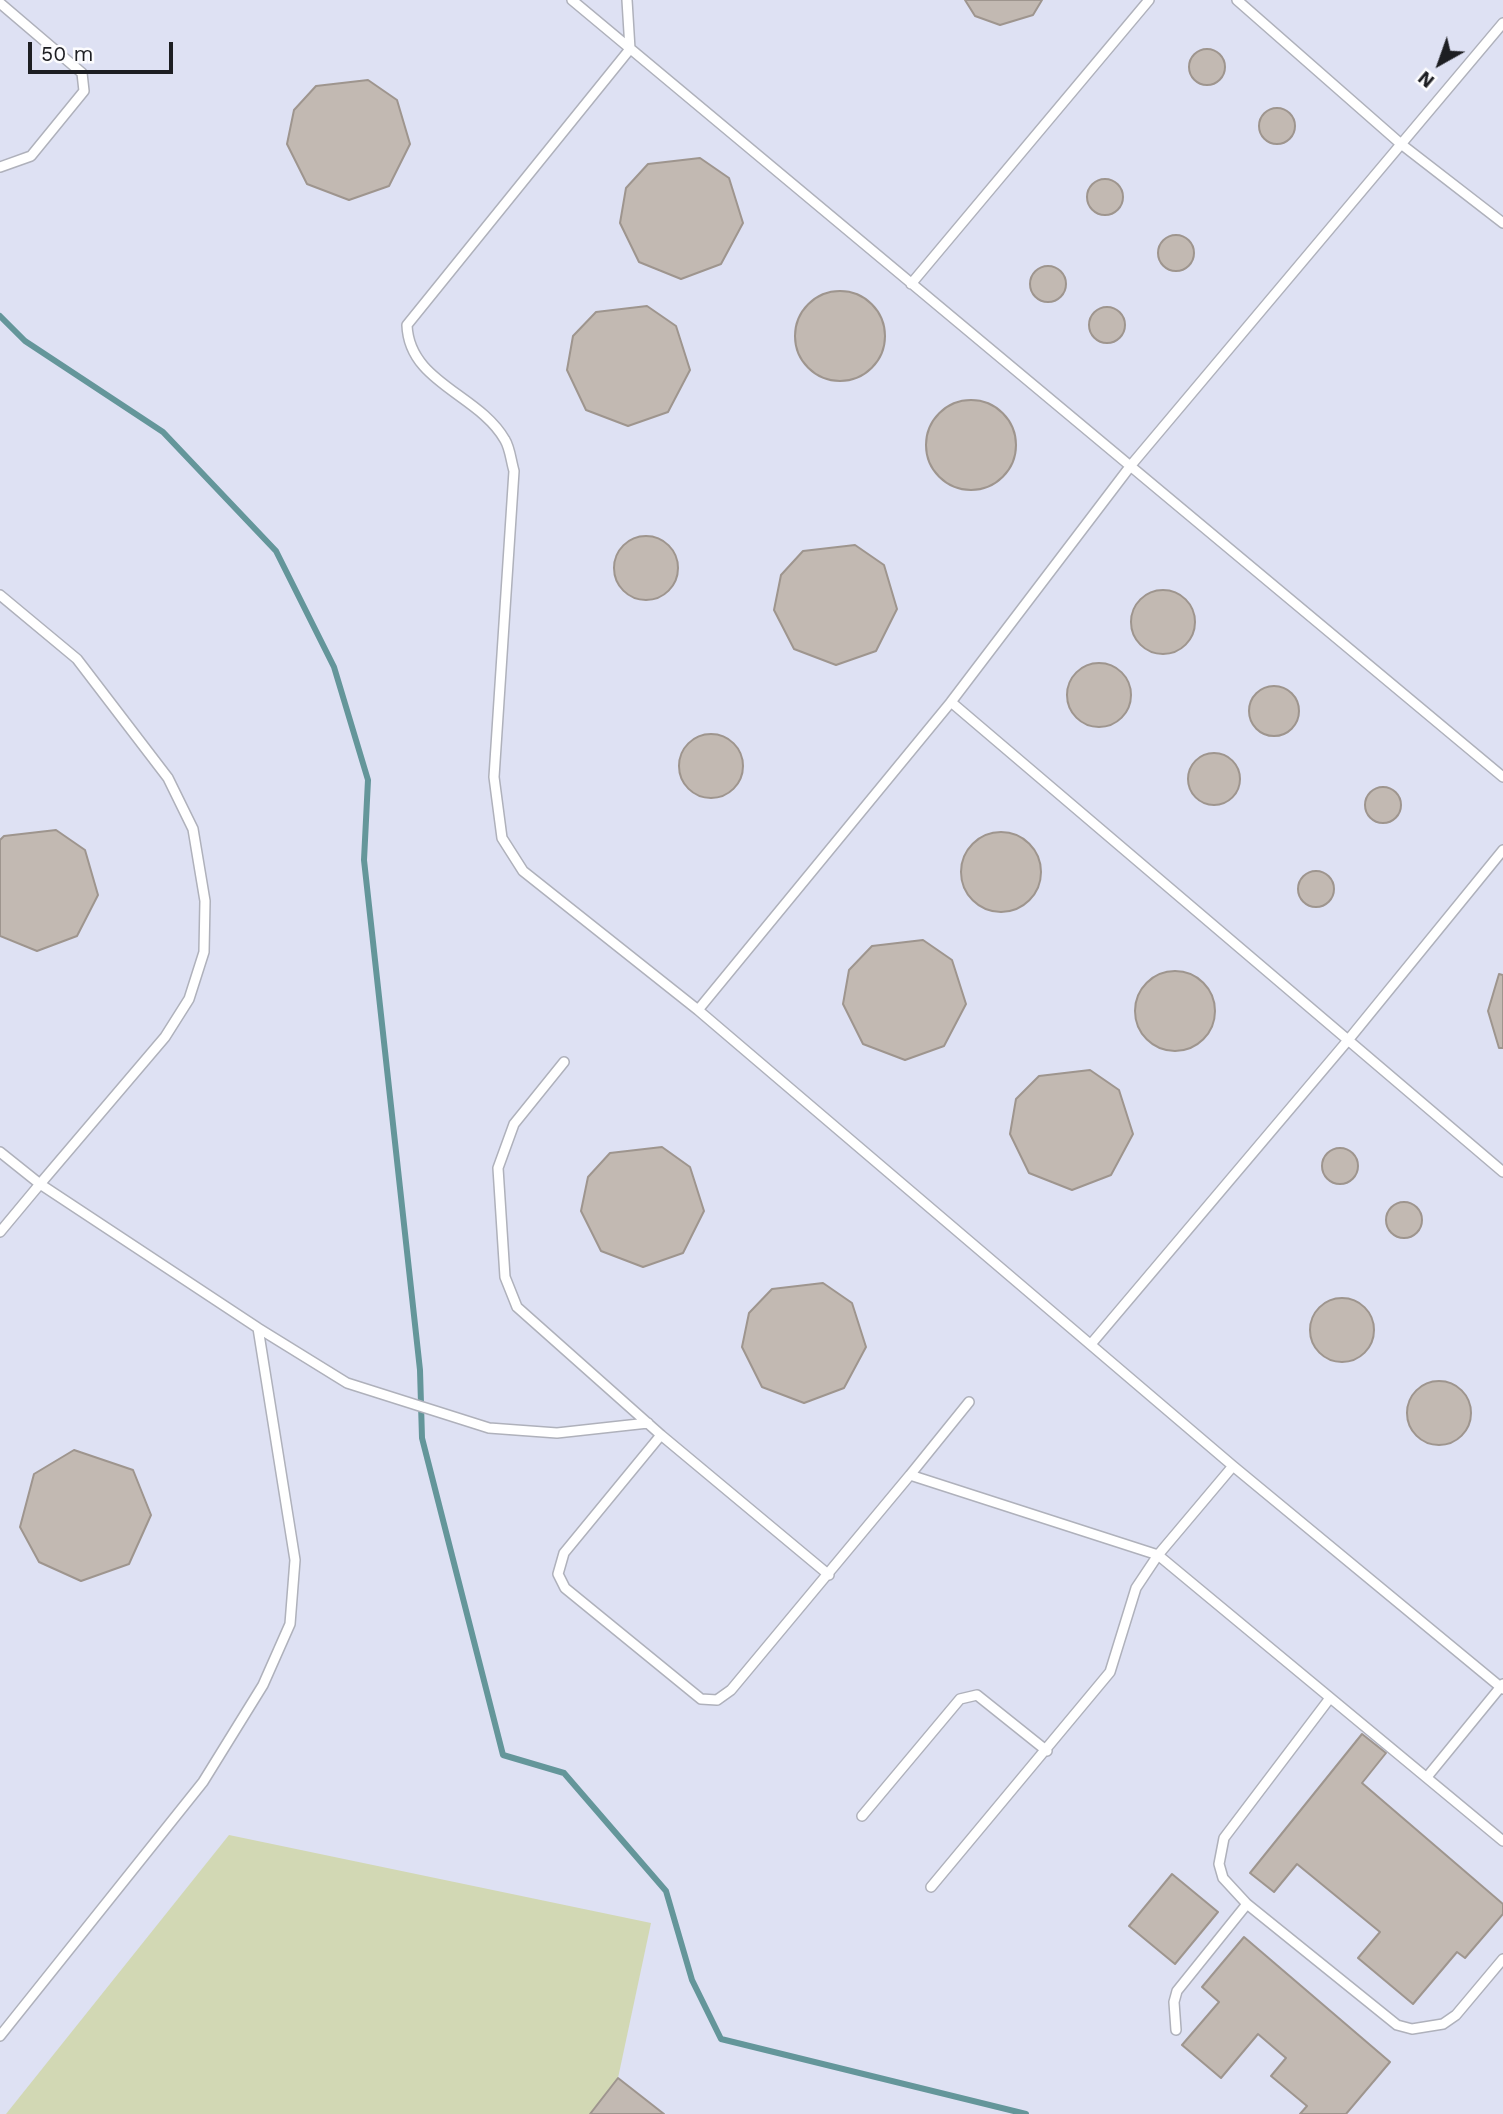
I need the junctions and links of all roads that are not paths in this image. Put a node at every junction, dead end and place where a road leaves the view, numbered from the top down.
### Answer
1 (572, 0) edge
2 (627, 0) edge
3 (1149, 0) edge
4 (1237, 0) edge
5 (0, 3) edge
6 (1503, 23) edge
7 (630, 49) junction
8 (1401, 144) junction
9 (0, 167) edge
10 (1503, 223) edge
11 (911, 284) junction
12 (1132, 464) junction
13 (0, 595) edge
14 (951, 702) junction
15 (1503, 777) edge
16 (1503, 850) edge
17 (698, 1010) junction
18 (1349, 1039) junction
19 (564, 1062) dead end
20 (0, 1152) edge
21 (1503, 1172) edge
22 (40, 1184) junction
23 (0, 1232) edge
24 (258, 1328) junction
25 (1091, 1344) junction
26 (969, 1402) dead end
27 (648, 1423) junction
28 (661, 1435) junction
29 (1233, 1466) junction
30 (910, 1475) junction
31 (1158, 1555) junction
32 (829, 1575) junction
33 (1502, 1687) edge
34 (1330, 1698) junction
35 (1047, 1751) junction
36 (1427, 1777) junction
37 (862, 1816) dead end
38 (1503, 1841) edge
39 (931, 1887) dead end
40 (1247, 1904) junction
41 (1503, 1958) edge
42 (1176, 2030) dead end
43 (0, 2036) edge

1 - 7 lane
2 - 7 lane
3 - 11 lane
4 - 8 lane
5 - 9 lane
6 - 8 lane
7 - 11 lane
7 - 17 lane
8 - 10 lane
8 - 12 lane
11 - 12 lane
12 - 14 lane
12 - 15 lane
13 - 22 lane
14 - 17 lane
14 - 18 lane
16 - 18 lane
17 - 25 lane
18 - 21 lane
18 - 25 lane
19 - 27 lane
20 - 22 lane
22 - 23 lane
22 - 24 lane
24 - 27 lane
24 - 43 lane
25 - 29 lane
26 - 30 lane
27 - 28 lane
28 - 32 lane
28 - 32 lane
29 - 31 lane
29 - 33 lane
30 - 31 lane
30 - 32 lane
31 - 34 lane
31 - 35 lane
33 - 36 lane
34 - 36 lane
34 - 40 lane
35 - 37 lane
35 - 39 lane
36 - 38 lane
40 - 41 lane
40 - 42 lane

